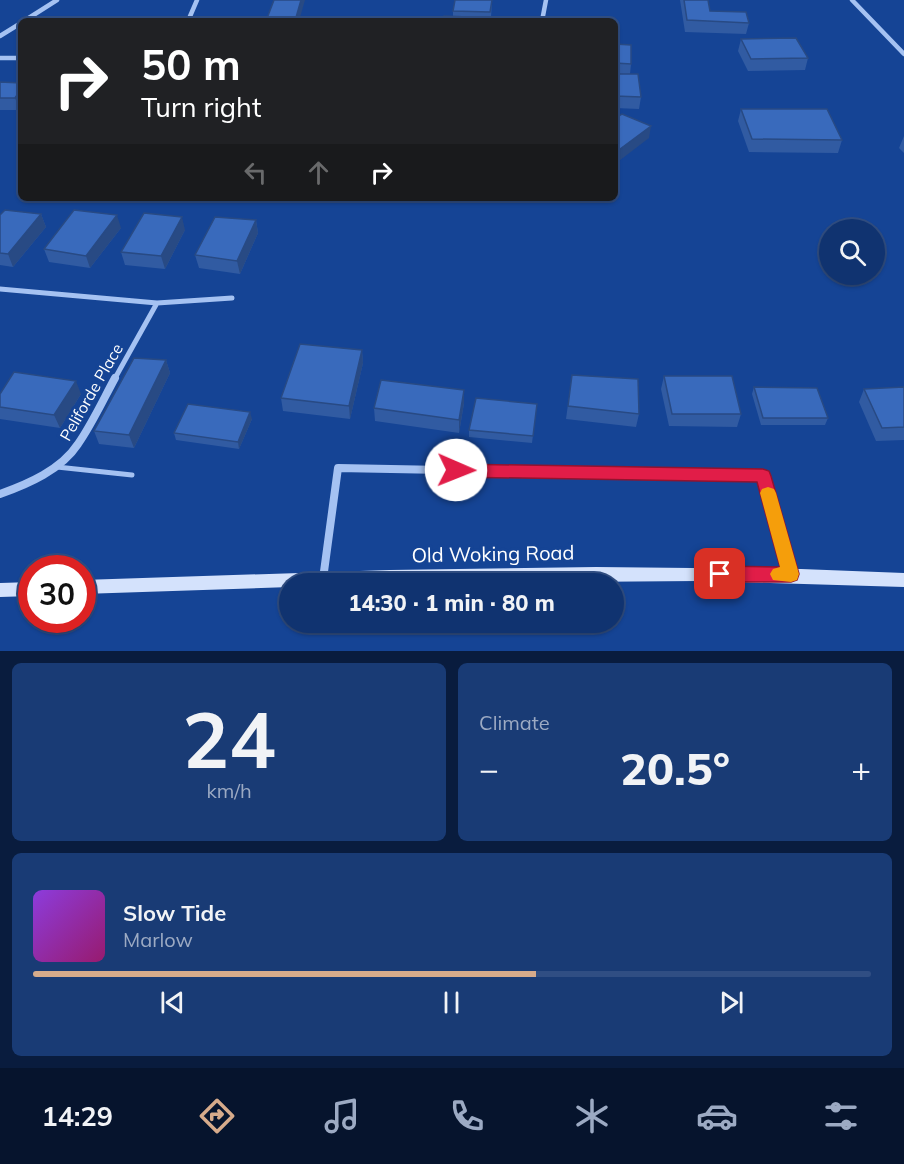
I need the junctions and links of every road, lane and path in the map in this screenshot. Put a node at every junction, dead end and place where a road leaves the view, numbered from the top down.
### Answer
1 (57, 0) edge
2 (197, 0) edge
3 (546, 0) edge
4 (852, 0) edge
5 (28, 18) edge
6 (189, 18) edge
7 (543, 18) edge
8 (18, 25) edge
9 (0, 36) edge
10 (904, 54) edge
11 (0, 58) edge
12 (18, 58) edge
13 (0, 289) edge
14 (232, 298) dead end
15 (157, 303) junction
16 (55, 466) junction
17 (132, 475) dead end
18 (0, 494) edge
19 (324, 573) edge
20 (624, 573) edge
21 (791, 574) junction
22 (279, 580) edge
23 (904, 580) edge
24 (96, 586) edge
25 (18, 589) edge
26 (0, 590) edge

1 - 5 street
2 - 6 street
3 - 7 street
4 - 10 street
8 - 9 street
11 - 12 street
13 - 15 street
14 - 15 street
15 - 16 street, Peliforde Place
16 - 17 lane
16 - 18 street, Peliforde Place
19 - 21 street
20 - 21 main road, Old Woking Road
21 - 23 main road, Old Woking Road
22 - 24 main road, Old Woking Road
25 - 26 main road

